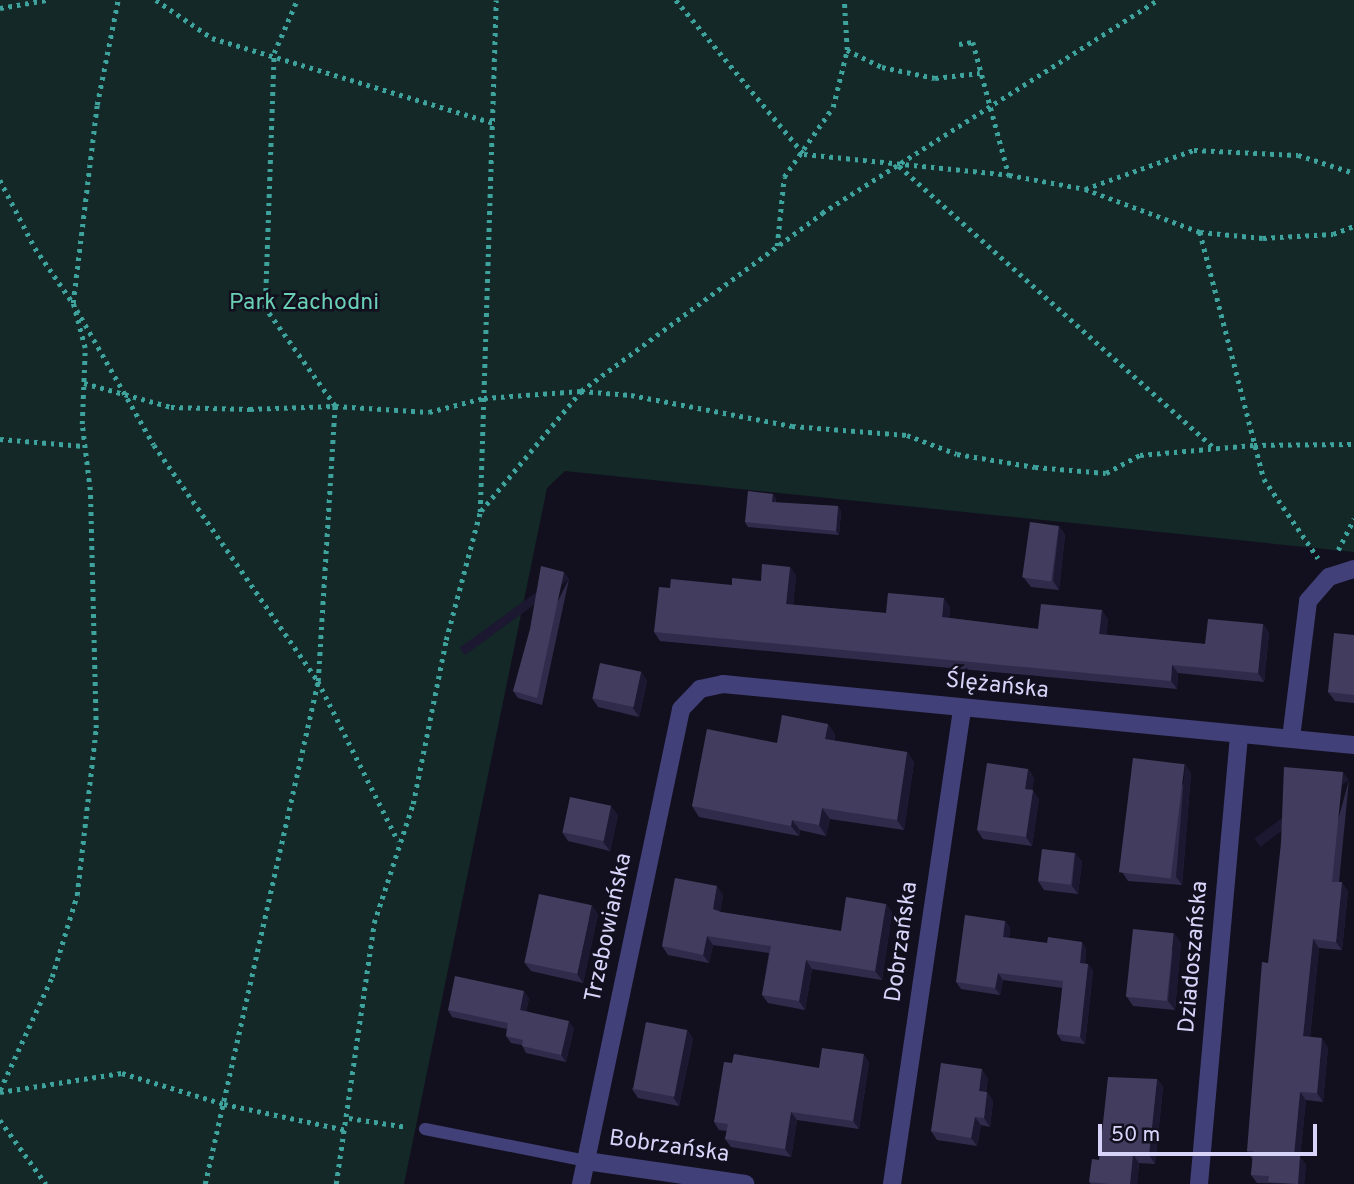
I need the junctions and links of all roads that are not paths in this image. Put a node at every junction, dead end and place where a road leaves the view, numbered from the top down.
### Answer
1 (1354, 569) edge
2 (700, 689) joint
3 (962, 708) junction
4 (1239, 735) junction
5 (1291, 738) junction
6 (1354, 745) edge
7 (425, 1129) road end
8 (586, 1161) junction
9 (581, 1184) edge
10 (746, 1184) edge
11 (892, 1184) edge
12 (1199, 1184) edge

1 - 5 street
2 - 3 street, Ślężańska
2 - 8 street, Trzebowiańska
3 - 4 street, Ślężańska
3 - 11 street, Dobrzańska
4 - 5 street, Ślężańska
4 - 12 street, Dziadoszańska
5 - 6 street, Ślężańska
7 - 8 lane
8 - 9 street, Trzebowiańska
8 - 10 street, Bobrzańska

